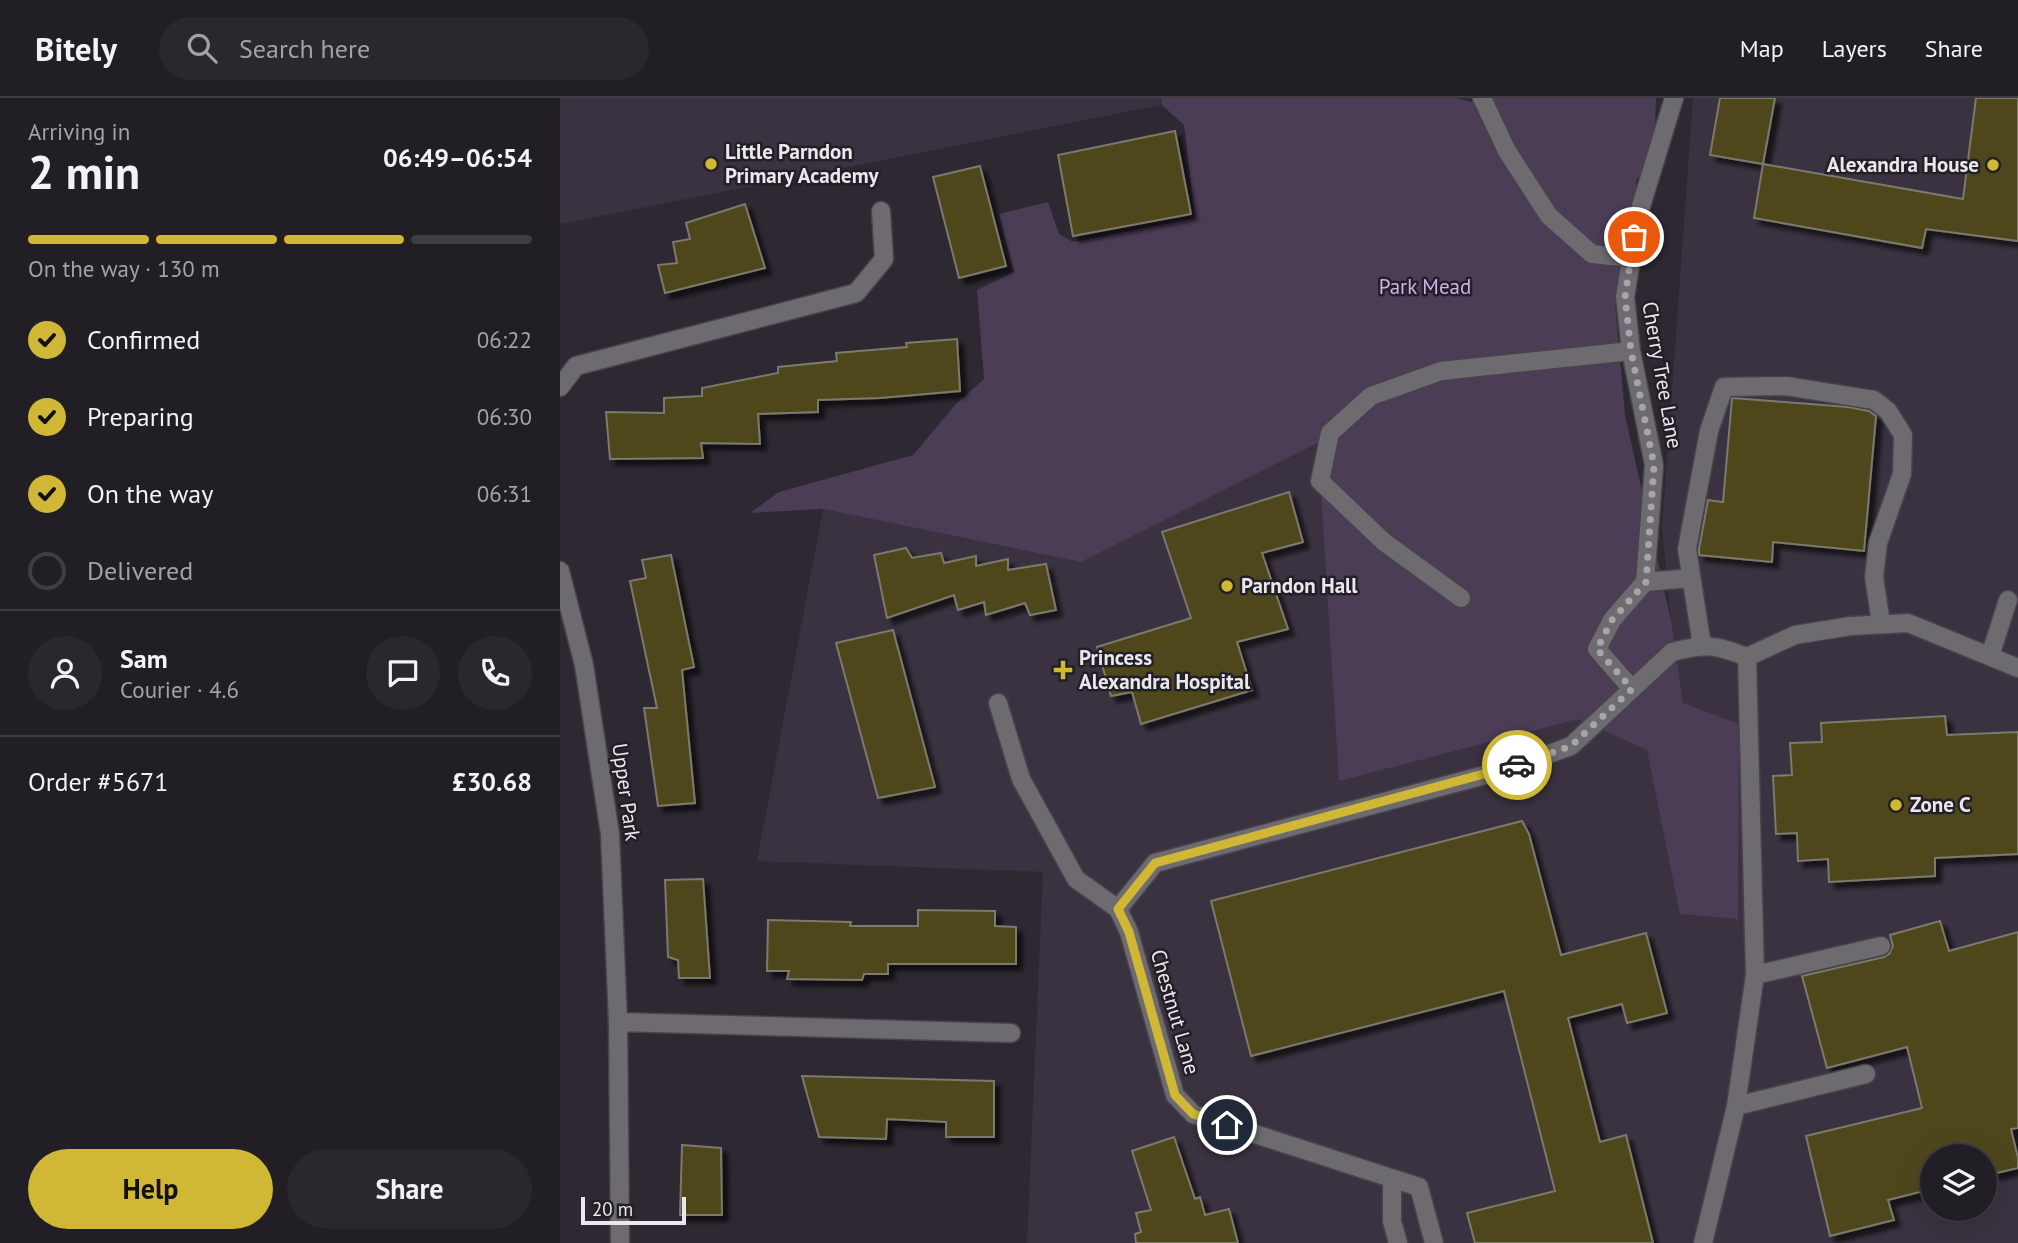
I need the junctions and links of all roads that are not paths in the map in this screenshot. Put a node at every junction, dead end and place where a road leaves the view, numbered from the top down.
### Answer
1 (1482, 98) edge
2 (1674, 98) edge
3 (881, 211) dead end
4 (1631, 258) junction
5 (1631, 351) junction
6 (560, 387) edge
7 (560, 571) edge
8 (1691, 578) junction
9 (1646, 582) junction
10 (1461, 598) dead end
11 (2008, 600) dead end
12 (1881, 623) junction
13 (1702, 646) junction
14 (1990, 656) junction
15 (1747, 657) junction
16 (2018, 668) edge
17 (1632, 689) junction
18 (998, 703) dead end
19 (1118, 909) junction
20 (1881, 946) dead end
21 (1755, 975) junction
22 (618, 1023) junction
23 (1011, 1033) dead end
24 (1866, 1074) dead end
25 (1736, 1106) junction
26 (1392, 1179) junction
27 (620, 1243) edge
28 (1398, 1243) edge
29 (1434, 1243) edge
30 (1703, 1243) edge

1 - 4 street
2 - 4 street, Cherry Tree Lane
3 - 6 street
4 - 5 street, Cherry Tree Lane
5 - 9 street, Cherry Tree Lane
5 - 10 street
7 - 22 street, Upper Park
8 - 9 street
8 - 12 street
8 - 13 street
9 - 17 street
11 - 14 street
12 - 14 street
12 - 15 street
13 - 15 street
13 - 17 street
14 - 16 street
15 - 21 street
17 - 19 street
18 - 19 street
19 - 26 street, Chestnut Lane
20 - 21 street
21 - 25 street
22 - 23 street
22 - 27 street, Upper Park
24 - 25 street
25 - 30 street
26 - 28 street
26 - 29 street, Chestnut Lane

